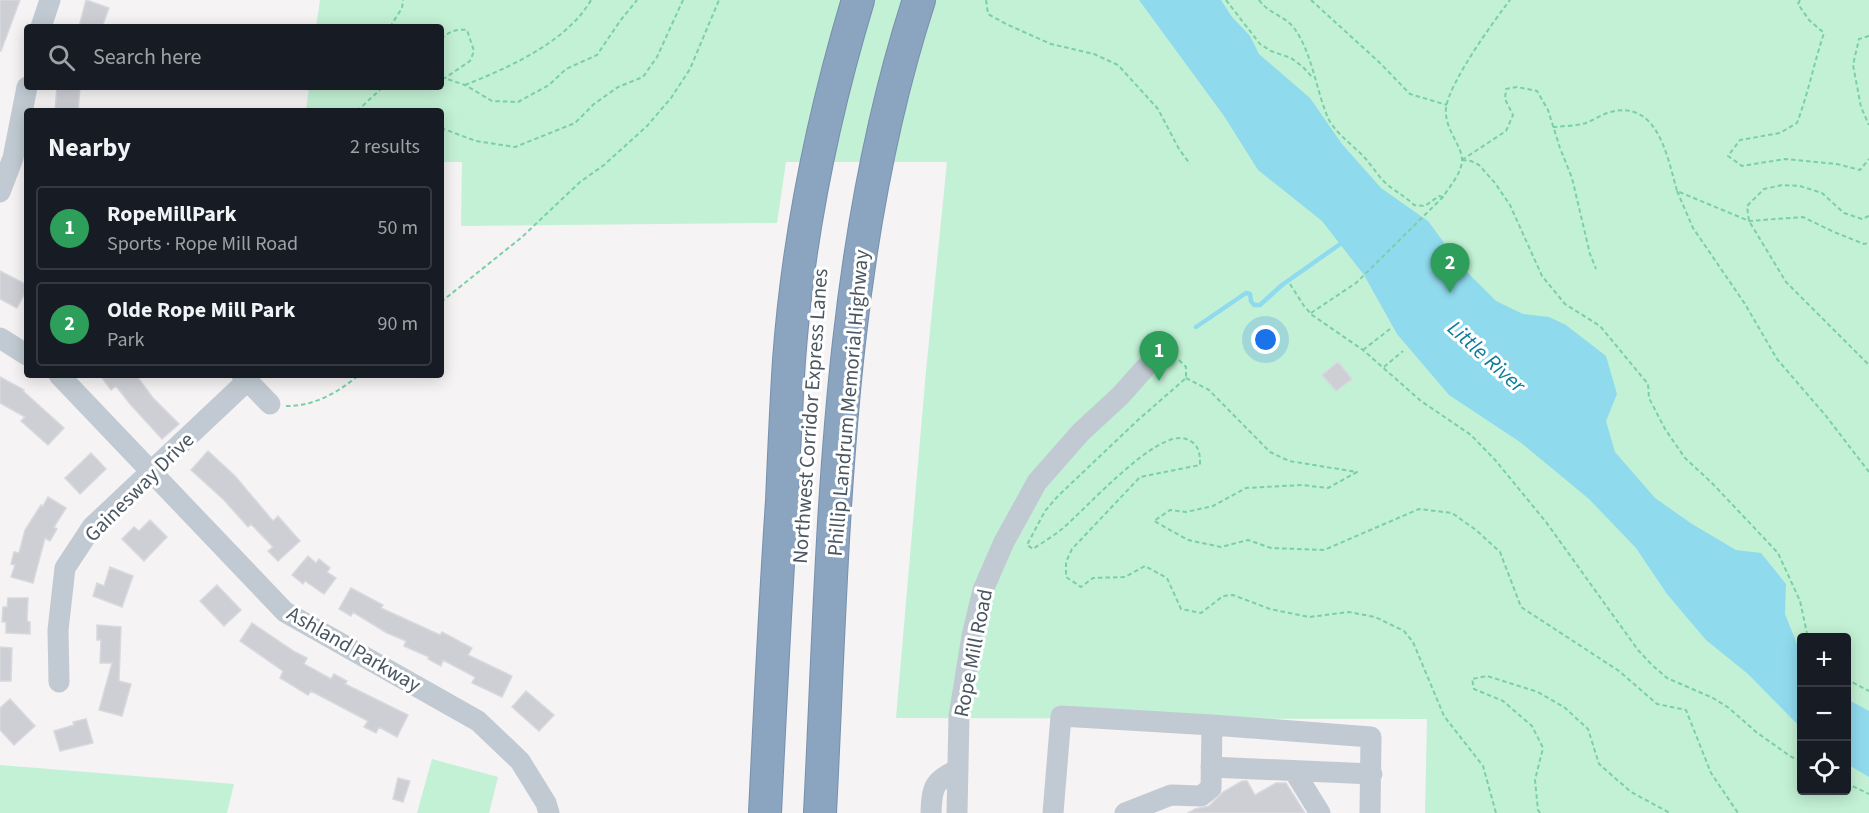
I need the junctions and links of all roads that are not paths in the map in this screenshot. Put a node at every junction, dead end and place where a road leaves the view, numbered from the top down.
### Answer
1 (50, 0) edge
2 (919, 0) edge
3 (854, 11) edge
4 (42, 24) edge
5 (26, 90) edge
6 (0, 192) edge
7 (0, 338) edge
8 (24, 353) edge
9 (1146, 368) dead end
10 (62, 378) edge
11 (245, 378) edge
12 (270, 404) road end
13 (152, 472) junction
14 (59, 682) dead end
15 (1212, 725) junction
16 (1211, 767) junction
17 (958, 768) junction
18 (1294, 771) junction
19 (1372, 774) junction
20 (1146, 808) edge
21 (549, 813) edge
22 (765, 813) edge
23 (787, 813) edge
24 (820, 813) edge
25 (931, 813) edge
26 (957, 813) edge
27 (1053, 813) edge
28 (1125, 813) edge
29 (1320, 813) edge
30 (1370, 813) edge

1 - 4 street
2 - 24 highway, Phillip Landrum Memorial Highway
3 - 22 highway
3 - 23 highway, Northwest Corridor Express Lanes
5 - 6 street
7 - 8 street
9 - 17 street, Rope Mill Road
10 - 13 street, Ashland Parkway
11 - 12 street, Gainesway Drive
11 - 13 street, Gainesway Drive
13 - 14 street, Gainesway Drive
13 - 21 street, Ashland Parkway
15 - 16 street
15 - 19 street
15 - 27 street
16 - 18 street
16 - 20 street
17 - 25 street
17 - 26 street, Rope Mill Road
18 - 19 street
18 - 29 street
19 - 30 street
20 - 28 street

